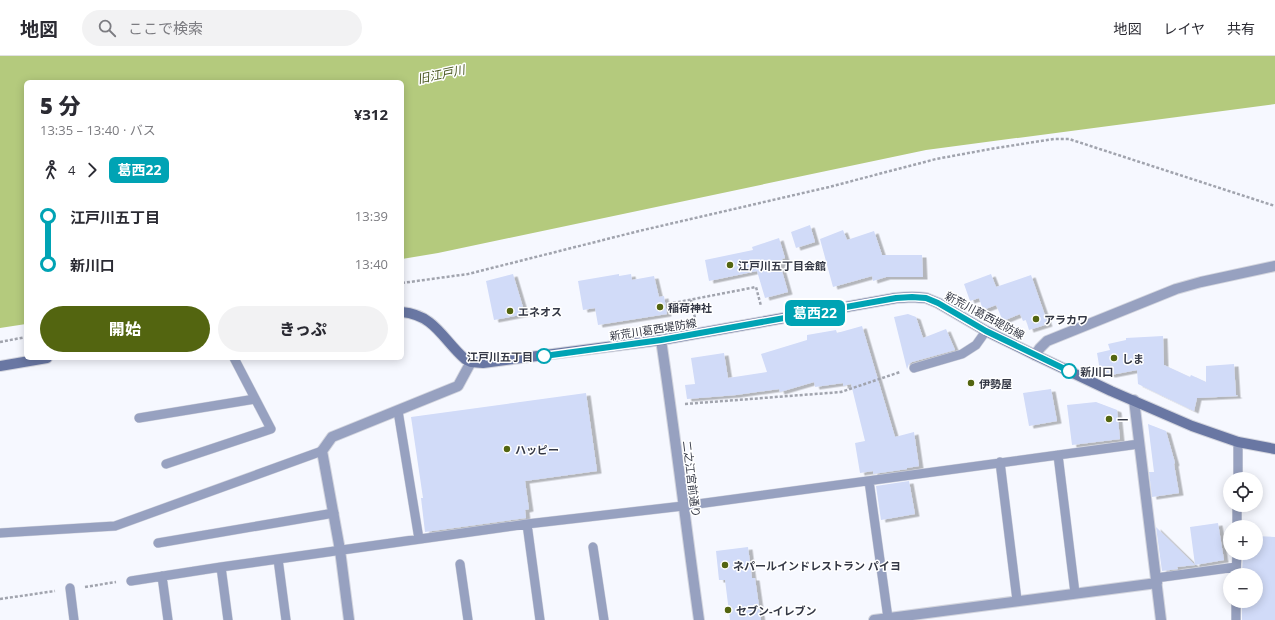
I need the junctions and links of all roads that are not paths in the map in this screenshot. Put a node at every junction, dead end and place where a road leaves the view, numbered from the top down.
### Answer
1 (1275, 266) edge
2 (404, 312) edge
3 (986, 331) junction
4 (661, 340) junction
5 (1035, 355) junction
6 (35, 360) edge
7 (235, 360) edge
8 (471, 362) junction
9 (0, 366) edge
10 (917, 367) road end
11 (255, 398) junction
12 (1134, 400) junction
13 (398, 411) junction
14 (139, 418) dead end
15 (1238, 442) junction
16 (1139, 444) junction
17 (1275, 449) edge
18 (322, 450) junction
19 (1058, 456) junction
20 (1000, 462) junction
21 (166, 464) dead end
22 (1238, 472) edge
23 (869, 481) junction
24 (683, 506) junction
25 (334, 513) junction
26 (527, 524) junction
27 (0, 533) edge
28 (419, 539) junction
29 (158, 543) dead end
30 (593, 547) dead end
31 (340, 550) junction
32 (278, 559) junction
33 (460, 564) dead end
34 (221, 566) junction
35 (1223, 572) edge
36 (162, 576) junction
37 (1156, 580) junction
38 (131, 581) dead end
39 (70, 588) dead end
40 (1075, 593) junction
41 (1017, 600) junction
42 (1236, 608) edge
43 (888, 618) junction
44 (74, 620) edge
45 (168, 620) edge
46 (228, 620) edge
47 (286, 620) edge
48 (349, 620) edge
49 (468, 620) edge
50 (540, 620) edge
51 (604, 620) edge
52 (699, 620) edge
53 (874, 620) edge
54 (1161, 620) edge
55 (1236, 620) edge

1 - 5 street
2 - 8 main road
3 - 4 main road, 新荒川葛西堤防線
3 - 5 main road, 新荒川葛西堤防線
3 - 10 lane
4 - 8 main road, 新荒川葛西堤防線
4 - 24 street, 二之江宮前通り
5 - 12 main road, 新荒川葛西堤防線
6 - 9 main road
7 - 11 lane
8 - 13 street
11 - 14 lane
11 - 21 lane
12 - 15 main road, 新荒川葛西堤防線
12 - 16 street
13 - 18 street
13 - 28 lane
15 - 17 main road, 新荒川葛西堤防線
15 - 22 lane
16 - 19 lane
16 - 37 street
18 - 25 street
18 - 27 lane
19 - 20 lane
19 - 40 lane
20 - 23 lane
20 - 41 lane
23 - 24 lane
23 - 43 lane
24 - 26 lane
24 - 52 street, 二之江宮前通り
25 - 29 lane
25 - 31 street
26 - 28 lane
26 - 50 lane
28 - 31 lane
30 - 51 lane
31 - 32 lane
31 - 48 street
32 - 34 lane
32 - 47 lane
33 - 49 lane
34 - 36 lane
34 - 46 lane
35 - 37 lane
36 - 38 lane
36 - 45 lane
37 - 40 street
37 - 54 street
39 - 44 lane
40 - 41 street
41 - 43 street
42 - 55 lane
43 - 53 street

